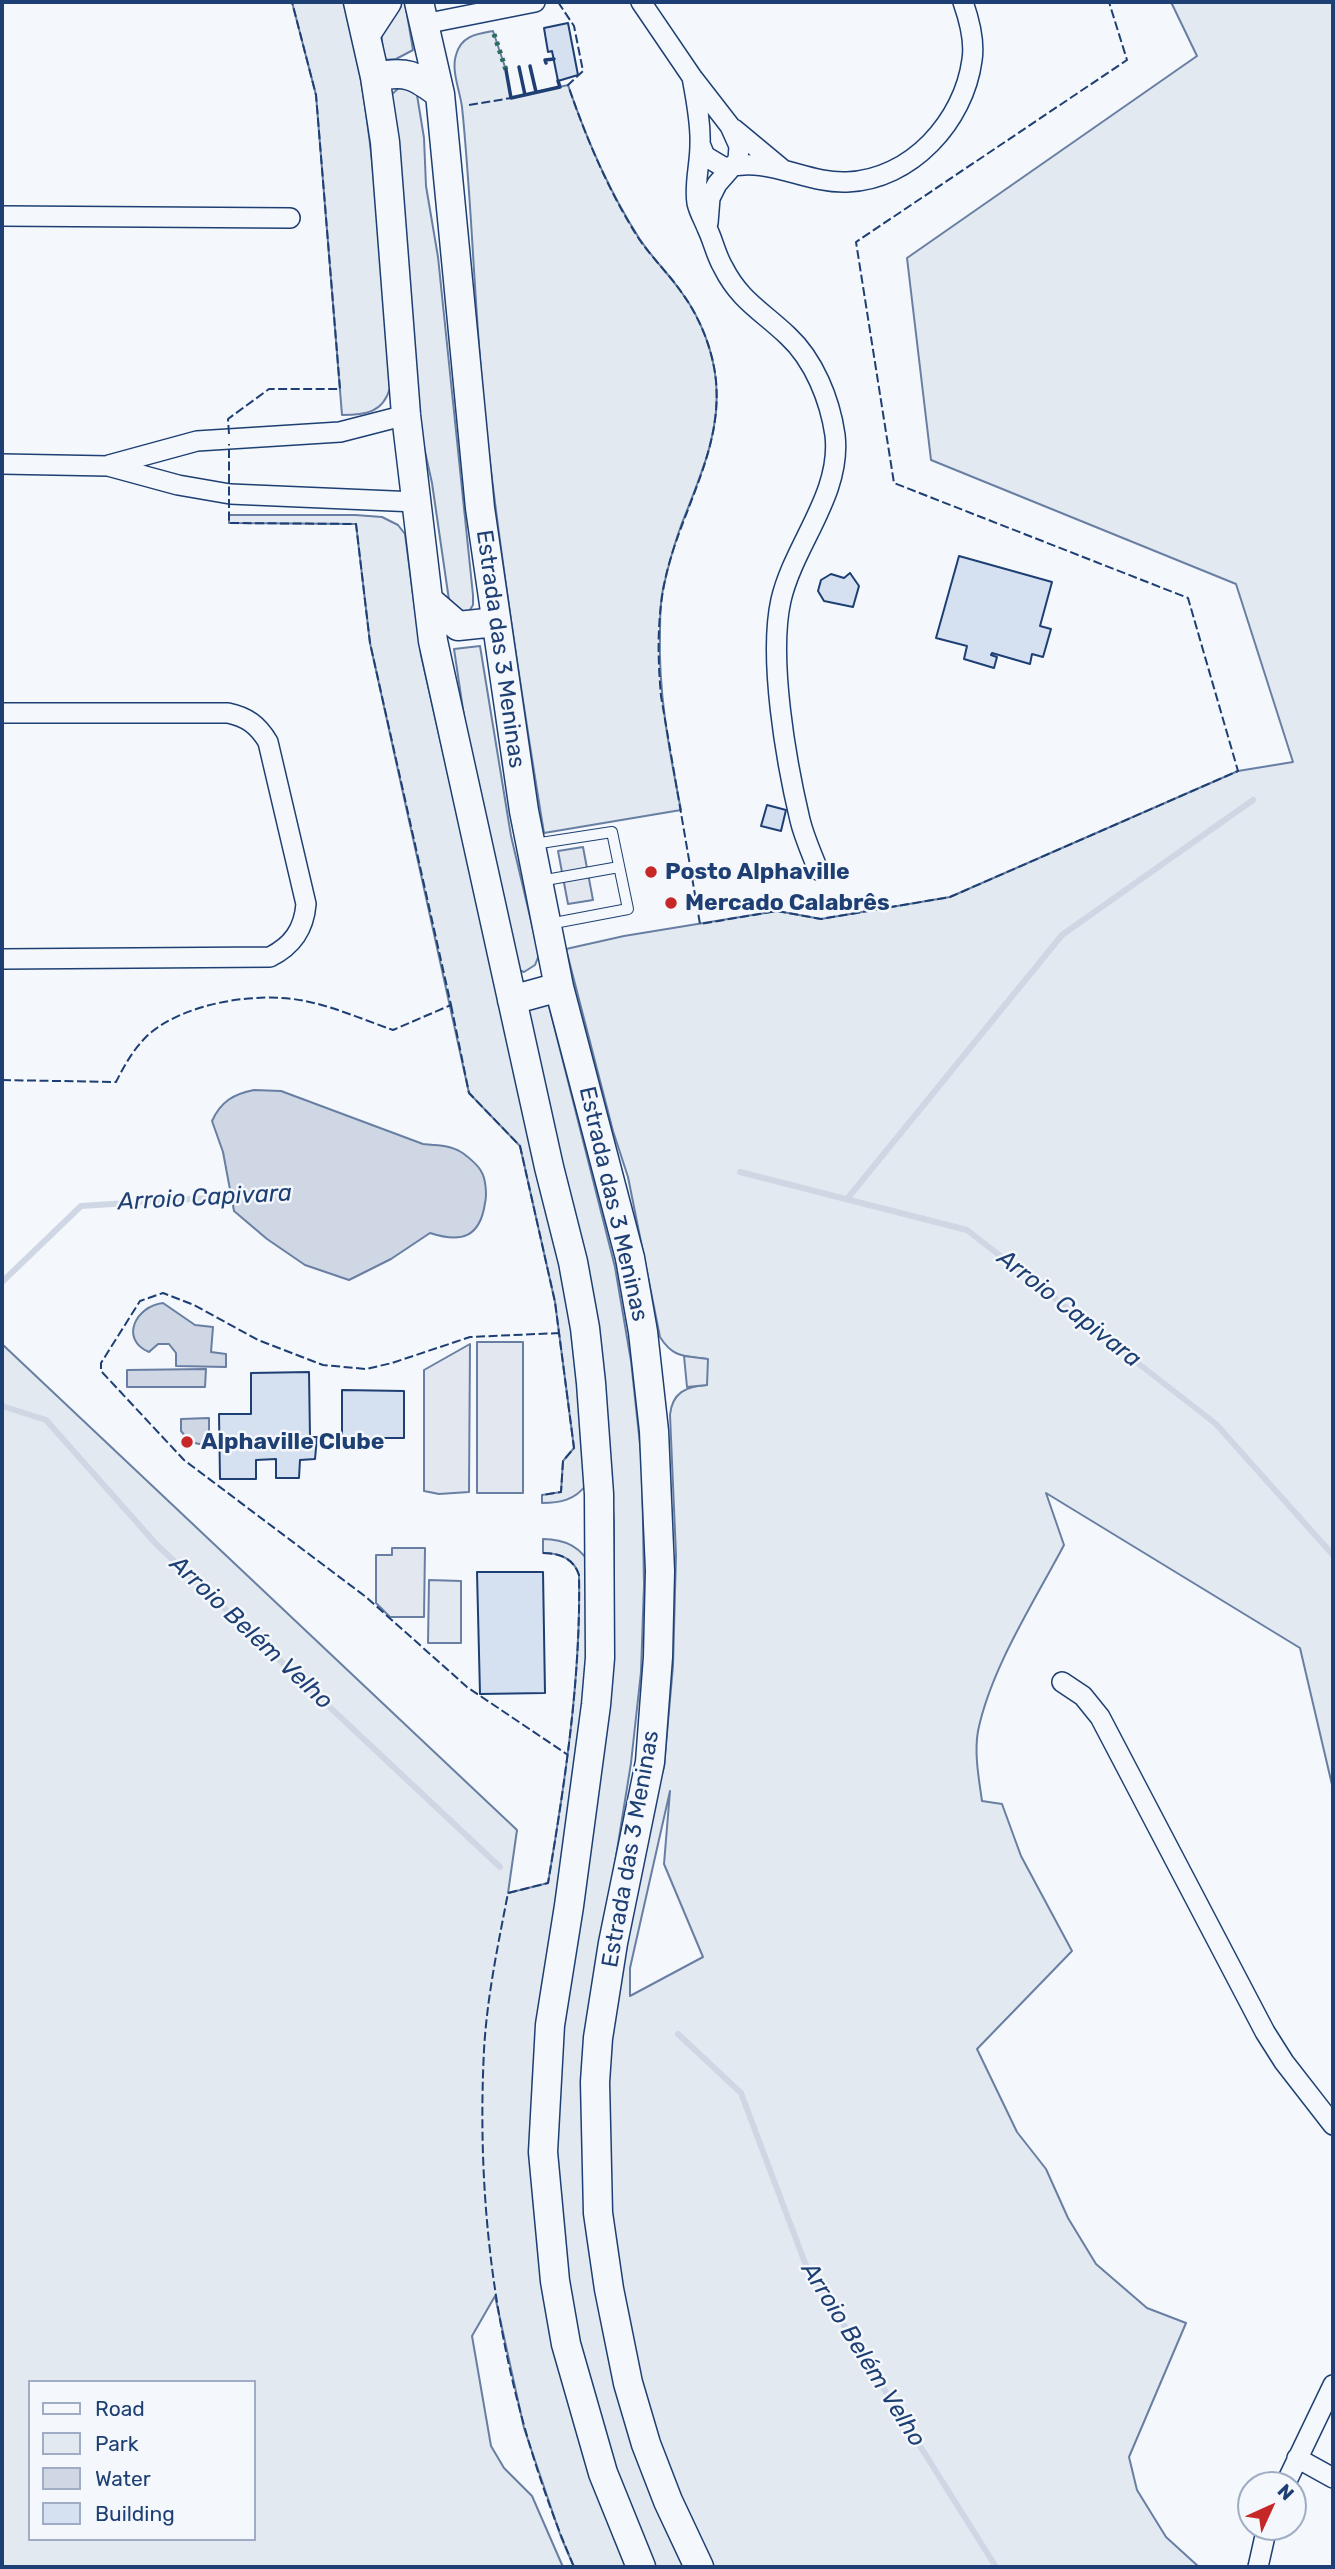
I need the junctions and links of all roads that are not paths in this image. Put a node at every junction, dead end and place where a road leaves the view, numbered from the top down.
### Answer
1 (358, 2) edge
2 (387, 2) edge
3 (535, 2) edge
4 (963, 2) edge
5 (641, 3) edge
6 (500, 5) edge
7 (422, 13) edge
8 (366, 34) junction
9 (375, 77) junction
10 (692, 77) junction
11 (440, 94) junction
12 (730, 126) junction
13 (700, 144) junction
14 (734, 165) junction
15 (782, 169) junction
16 (2, 216) edge
17 (289, 218) dead end
18 (708, 228) junction
19 (406, 415) junction
20 (2, 464) edge
21 (108, 466) junction
22 (416, 502) junction
23 (428, 600) junction
24 (496, 622) junction
25 (2, 713) edge
26 (531, 845) junction
27 (619, 867) junction
28 (818, 870) dead end
29 (538, 881) junction
30 (546, 925) junction
31 (2, 959) edge
32 (559, 987) junction
33 (512, 1000) junction
34 (1062, 1682) dead end
35 (1333, 2125) edge
36 (1333, 2385) edge
37 (1297, 2458) junction
38 (1291, 2471) edge
39 (1333, 2478) edge
40 (1264, 2541) edge
41 (641, 2567) edge
42 (699, 2567) edge
43 (1258, 2567) edge

1 - 8 main road
2 - 8 main road
3 - 6 street
4 - 15 street
5 - 10 street
6 - 7 street
7 - 11 main road, Estrada das 3 Meninas
8 - 9 main road
9 - 11 main road
9 - 19 main road
10 - 12 street
10 - 13 street
11 - 24 main road, Estrada das 3 Meninas
12 - 14 street
12 - 15 street
13 - 14 street
13 - 18 street
14 - 15 street
14 - 18 street
16 - 17 street
18 - 28 street
19 - 21 street
19 - 22 main road
20 - 21 street
21 - 22 street
22 - 23 main road
23 - 24 main road
23 - 33 main road
24 - 26 main road, Estrada das 3 Meninas
25 - 31 street
26 - 27 lane
26 - 29 main road, Estrada das 3 Meninas
27 - 29 lane
27 - 30 lane
29 - 30 main road, Estrada das 3 Meninas
30 - 32 main road, Estrada das 3 Meninas
32 - 33 main road
32 - 42 main road, Estrada das 3 Meninas
33 - 41 main road
34 - 35 street
36 - 37 street
37 - 38 street
37 - 39 street
40 - 43 street

